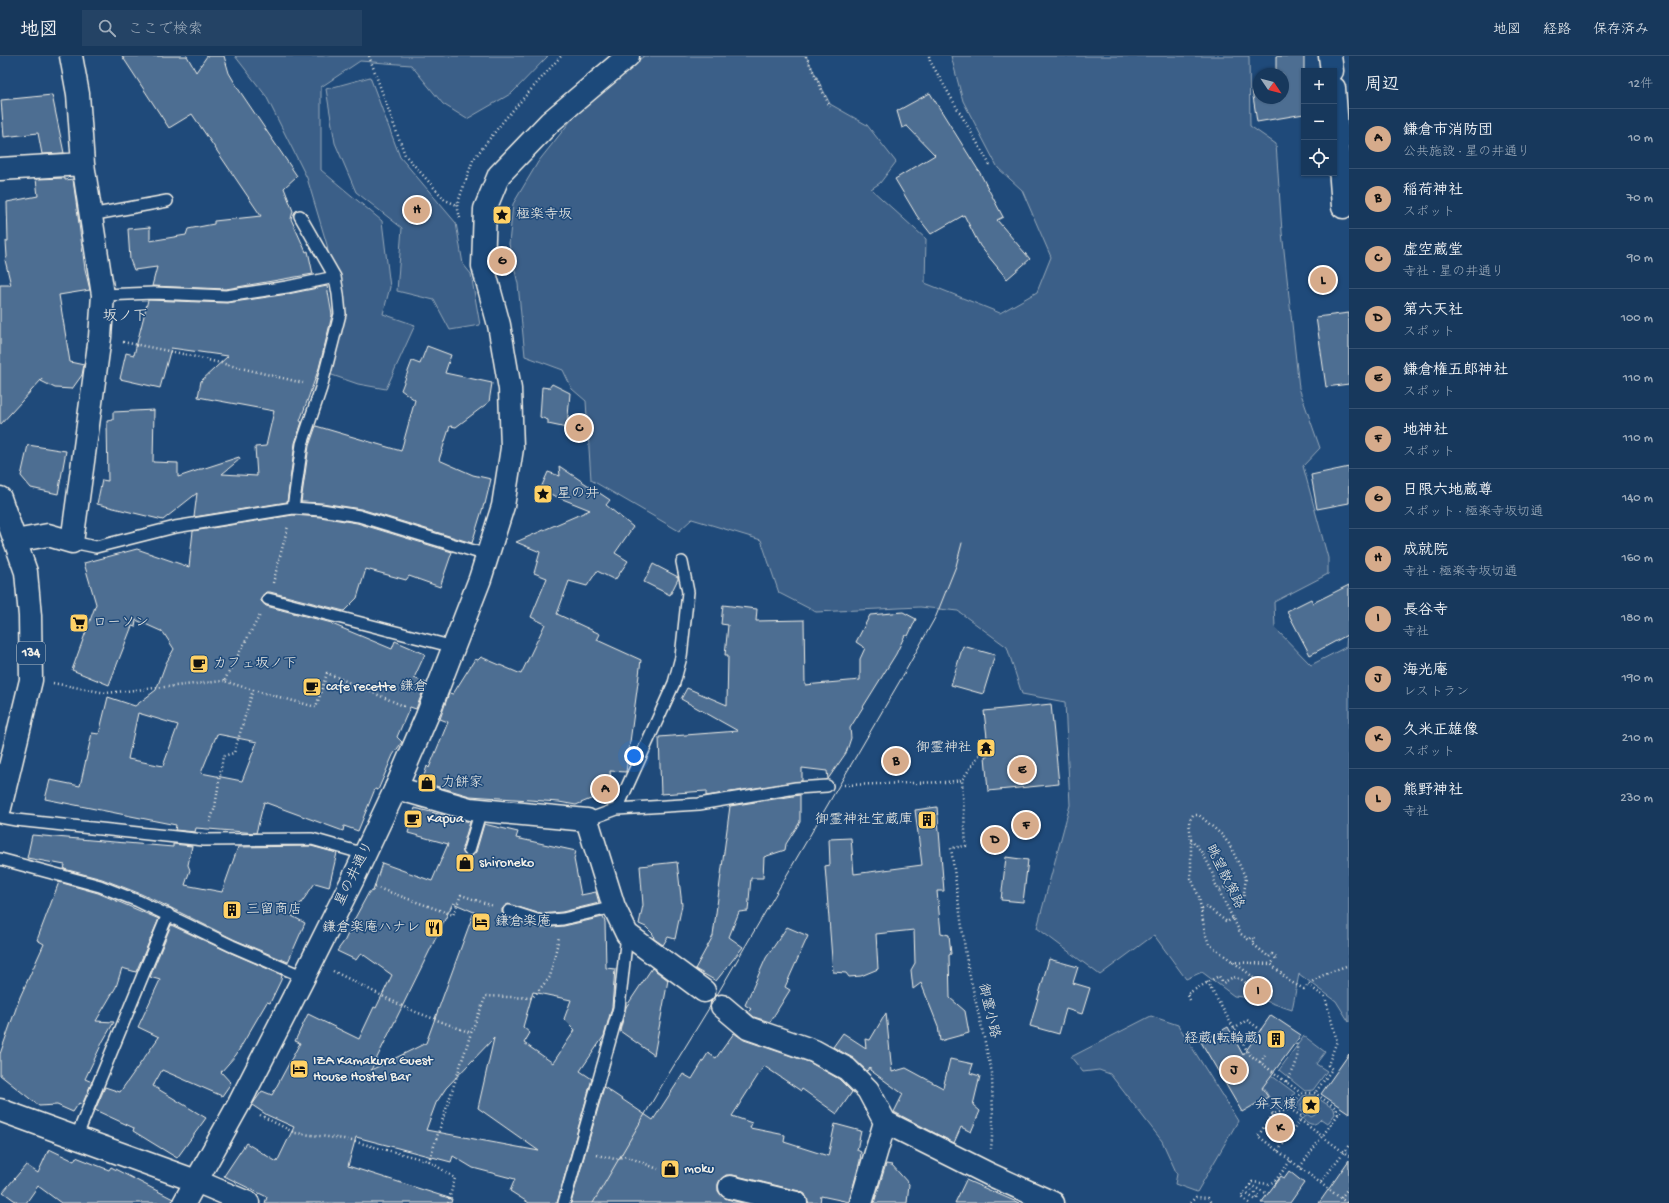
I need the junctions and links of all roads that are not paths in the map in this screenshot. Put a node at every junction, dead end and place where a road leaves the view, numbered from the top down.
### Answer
1 (71, 56) edge
2 (628, 56) edge
3 (1330, 56) edge
4 (1332, 68) edge
5 (1336, 104) edge
6 (82, 164) junction
7 (0, 169) edge
8 (167, 201) dead end
9 (1346, 209) edge
10 (90, 215) junction
11 (300, 216) dead end
12 (335, 277) junction
13 (103, 295) junction
14 (0, 498) edge
15 (293, 508) junction
16 (15, 541) junction
17 (72, 542) junction
18 (488, 555) junction
19 (682, 562) dead end
20 (268, 599) road end
21 (454, 647) junction
22 (827, 786) dead end
23 (396, 788) junction
24 (0, 808) edge
25 (617, 808) junction
26 (481, 810) junction
27 (0, 817) edge
28 (587, 820) junction
29 (468, 850) dead end
30 (365, 854) junction
31 (0, 859) edge
32 (614, 907) junction
33 (509, 911) road end
34 (168, 914) junction
35 (627, 934) junction
36 (307, 969) junction
37 (704, 991) dead end
38 (722, 1006) dead end
39 (0, 1110) edge
40 (885, 1122) junction
41 (76, 1138) junction
42 (196, 1181) junction
43 (730, 1187) dead end
44 (184, 1203) edge
45 (248, 1203) edge
46 (564, 1203) edge
47 (796, 1203) edge
48 (861, 1203) edge
49 (1053, 1203) edge

1 - 6 main road
2 - 18 main road, 星の井通り
3 - 4 main road
5 - 9 main road
6 - 7 main road
6 - 10 main road
8 - 10 lane
10 - 13 main road
11 - 12 lane
12 - 13 lane
12 - 15 lane
13 - 17 main road
14 - 16 main road, 134
15 - 17 lane
15 - 18 lane
16 - 17 main road
16 - 24 main road, 134
18 - 21 main road, 星の井通り
19 - 25 lane
20 - 21 lane
21 - 23 main road, 星の井通り
22 - 25 lane
23 - 26 main road
23 - 30 main road, 星の井通り
25 - 28 lane
26 - 28 main road
26 - 29 lane
27 - 30 lane
28 - 32 main road
30 - 36 main road, 星の井通り
31 - 34 lane
32 - 33 lane
32 - 35 main road
34 - 36 lane
34 - 41 lane
35 - 37 main road
35 - 46 lane
36 - 42 main road, 星の井通り
38 - 40 main road
39 - 41 main road
40 - 48 main road
40 - 49 main road
41 - 42 main road
42 - 44 main road, 星の井通り
42 - 45 main road
43 - 47 main road

